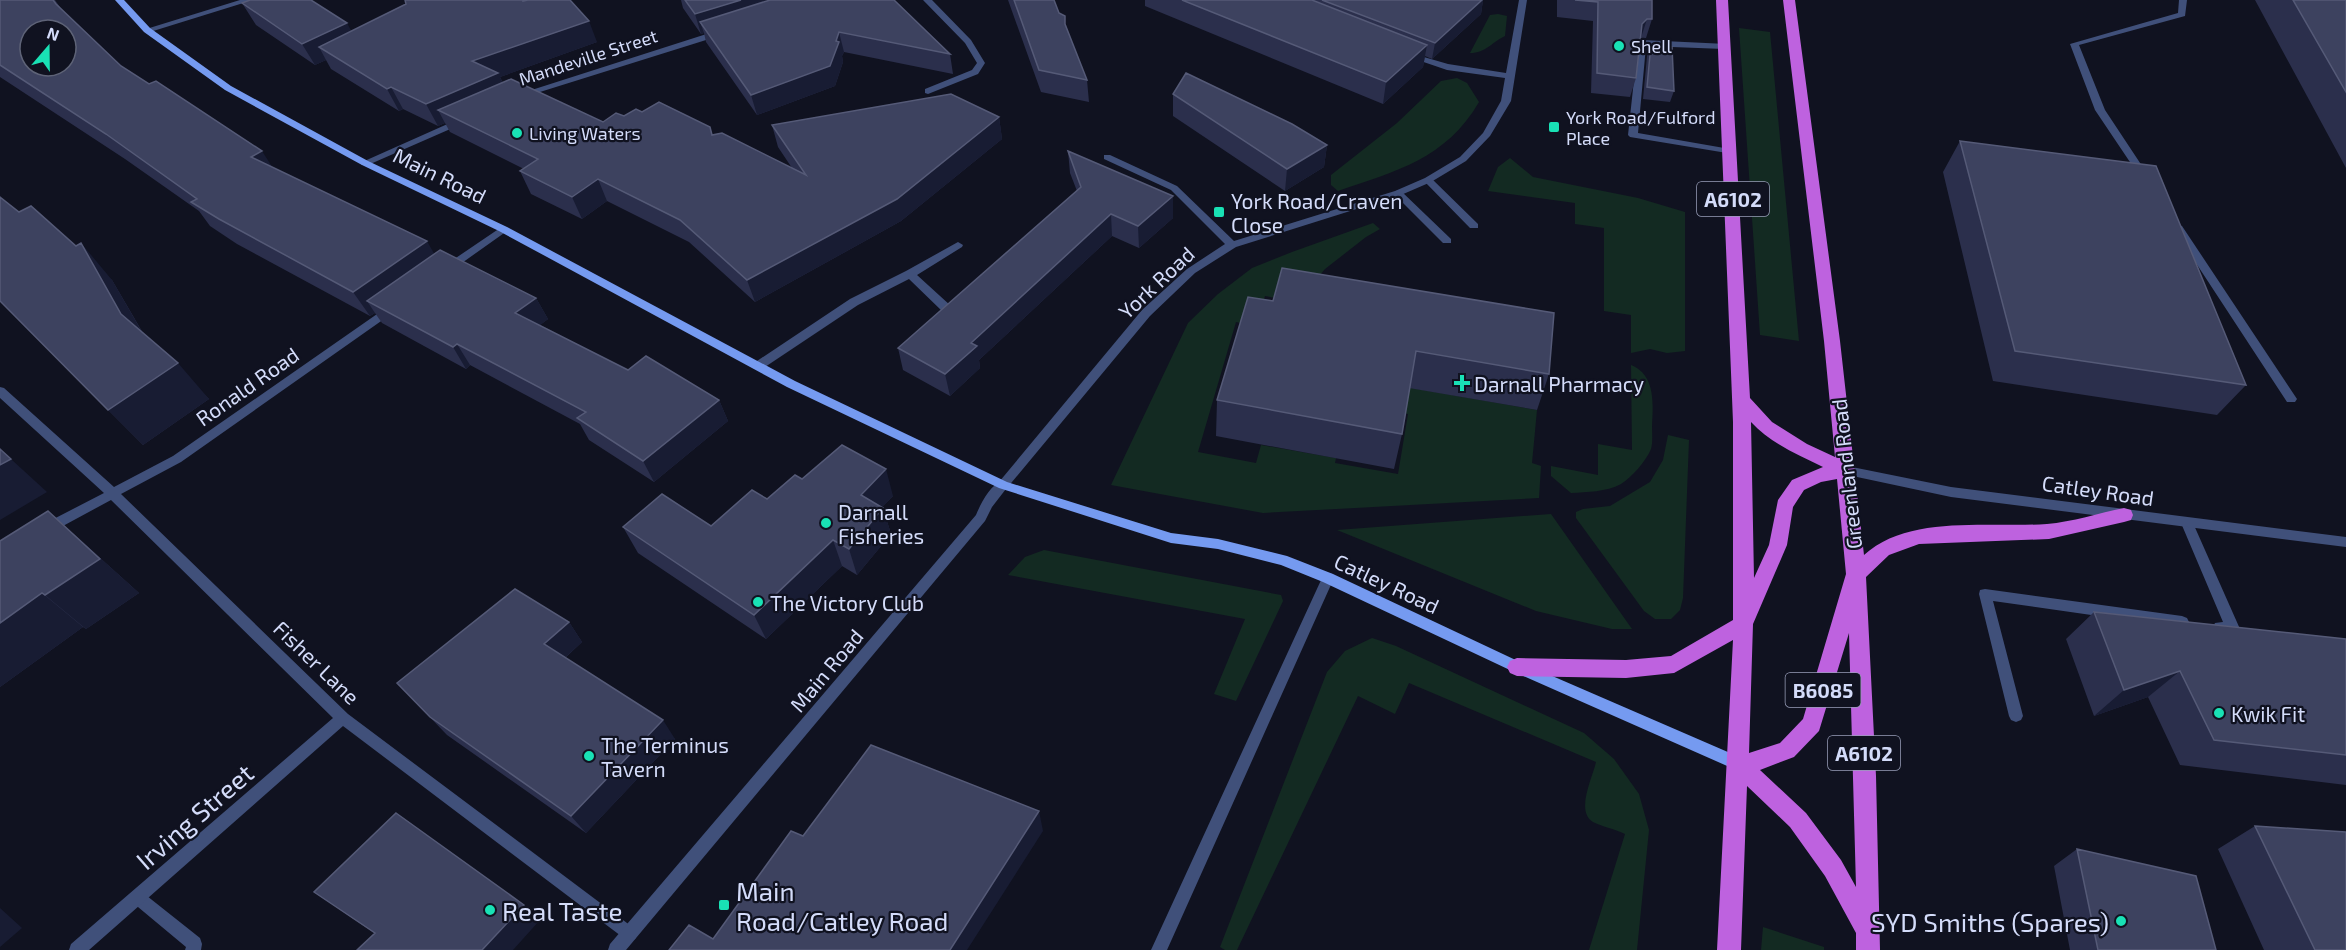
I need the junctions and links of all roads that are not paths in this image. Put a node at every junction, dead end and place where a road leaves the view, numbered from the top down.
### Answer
1 (119, 0) edge
2 (249, 0) edge
3 (927, 0) edge
4 (1522, 0) edge
5 (1722, 0) edge
6 (1789, 0) edge
7 (2183, 0) edge
8 (147, 30) junction
9 (728, 30) edge
10 (1724, 46) junction
11 (1404, 53) edge
12 (1511, 76) junction
13 (928, 91) dead end
14 (510, 100) edge
15 (469, 118) edge
16 (1730, 152) junction
17 (1107, 157) dead end
18 (365, 163) junction
19 (1428, 180) junction
20 (2146, 180) edge
21 (1398, 193) junction
22 (2172, 220) edge
23 (1474, 226) dead end
24 (503, 229) junction
25 (1447, 241) dead end
26 (958, 245) dead end
27 (1232, 245) junction
28 (910, 274) junction
29 (436, 276) edge
30 (398, 303) edge
31 (947, 309) edge
32 (758, 366) junction
33 (0, 391) edge
34 (1740, 399) junction
35 (2291, 399) dead end
36 (1846, 471) junction
37 (1003, 485) junction
38 (111, 492) junction
39 (2124, 515) junction
40 (2187, 523) junction
41 (40, 532) edge
42 (2346, 542) edge
43 (1856, 574) junction
44 (1328, 578) junction
45 (1743, 624) junction
46 (1517, 667) junction
47 (2016, 716) dead end
48 (344, 718) junction
49 (1739, 764) junction
50 (137, 897) junction
51 (630, 934) junction
52 (1868, 941) edge
53 (77, 950) edge
54 (193, 950) edge
55 (616, 950) edge
56 (1159, 950) edge
57 (1729, 950) edge

1 - 8 main road, Main Road
2 - 8 street
3 - 13 street
4 - 12 street, York Road
5 - 10 highway, A6102
6 - 36 highway, Greenland Road / A6102
7 - 20 street
8 - 18 main road, Main Road
9 - 14 street, Mandeville Street
10 - 16 highway, A6102
10 - 16 street
11 - 12 street
12 - 19 street, York Road
15 - 18 street
16 - 34 highway, A6102
17 - 27 street
18 - 24 main road, Main Road
19 - 21 street, York Road
19 - 23 street
21 - 25 street
21 - 27 street, York Road
22 - 35 street
24 - 29 street
24 - 32 main road, Main Road
26 - 28 street
27 - 37 street, York Road
28 - 31 street
28 - 32 street
30 - 38 street, Ronald Road
32 - 37 main road, Main Road
33 - 38 street, Fisher Lane
34 - 36 highway
34 - 45 highway, A6102
36 - 39 street, Catley Road
36 - 43 highway, Greenland Road / A6102
36 - 45 highway
37 - 44 main road, Catley Road
37 - 51 street, Main Road
38 - 41 street, Ronald Road
38 - 48 street, Fisher Lane
39 - 40 street, Catley Road
39 - 43 highway
40 - 42 street, Catley Road
40 - 47 street
43 - 49 highway, B6085
43 - 52 highway, Greenland Road / A6102
44 - 46 main road, Catley Road
44 - 56 street
45 - 46 highway
45 - 49 highway, A6102
46 - 49 main road, Catley Road
48 - 50 street, Irving Street
48 - 51 street, Fisher Lane
49 - 52 highway
49 - 57 highway, A6102
50 - 53 street, Irving Street
50 - 54 street
51 - 55 street, Main Road

